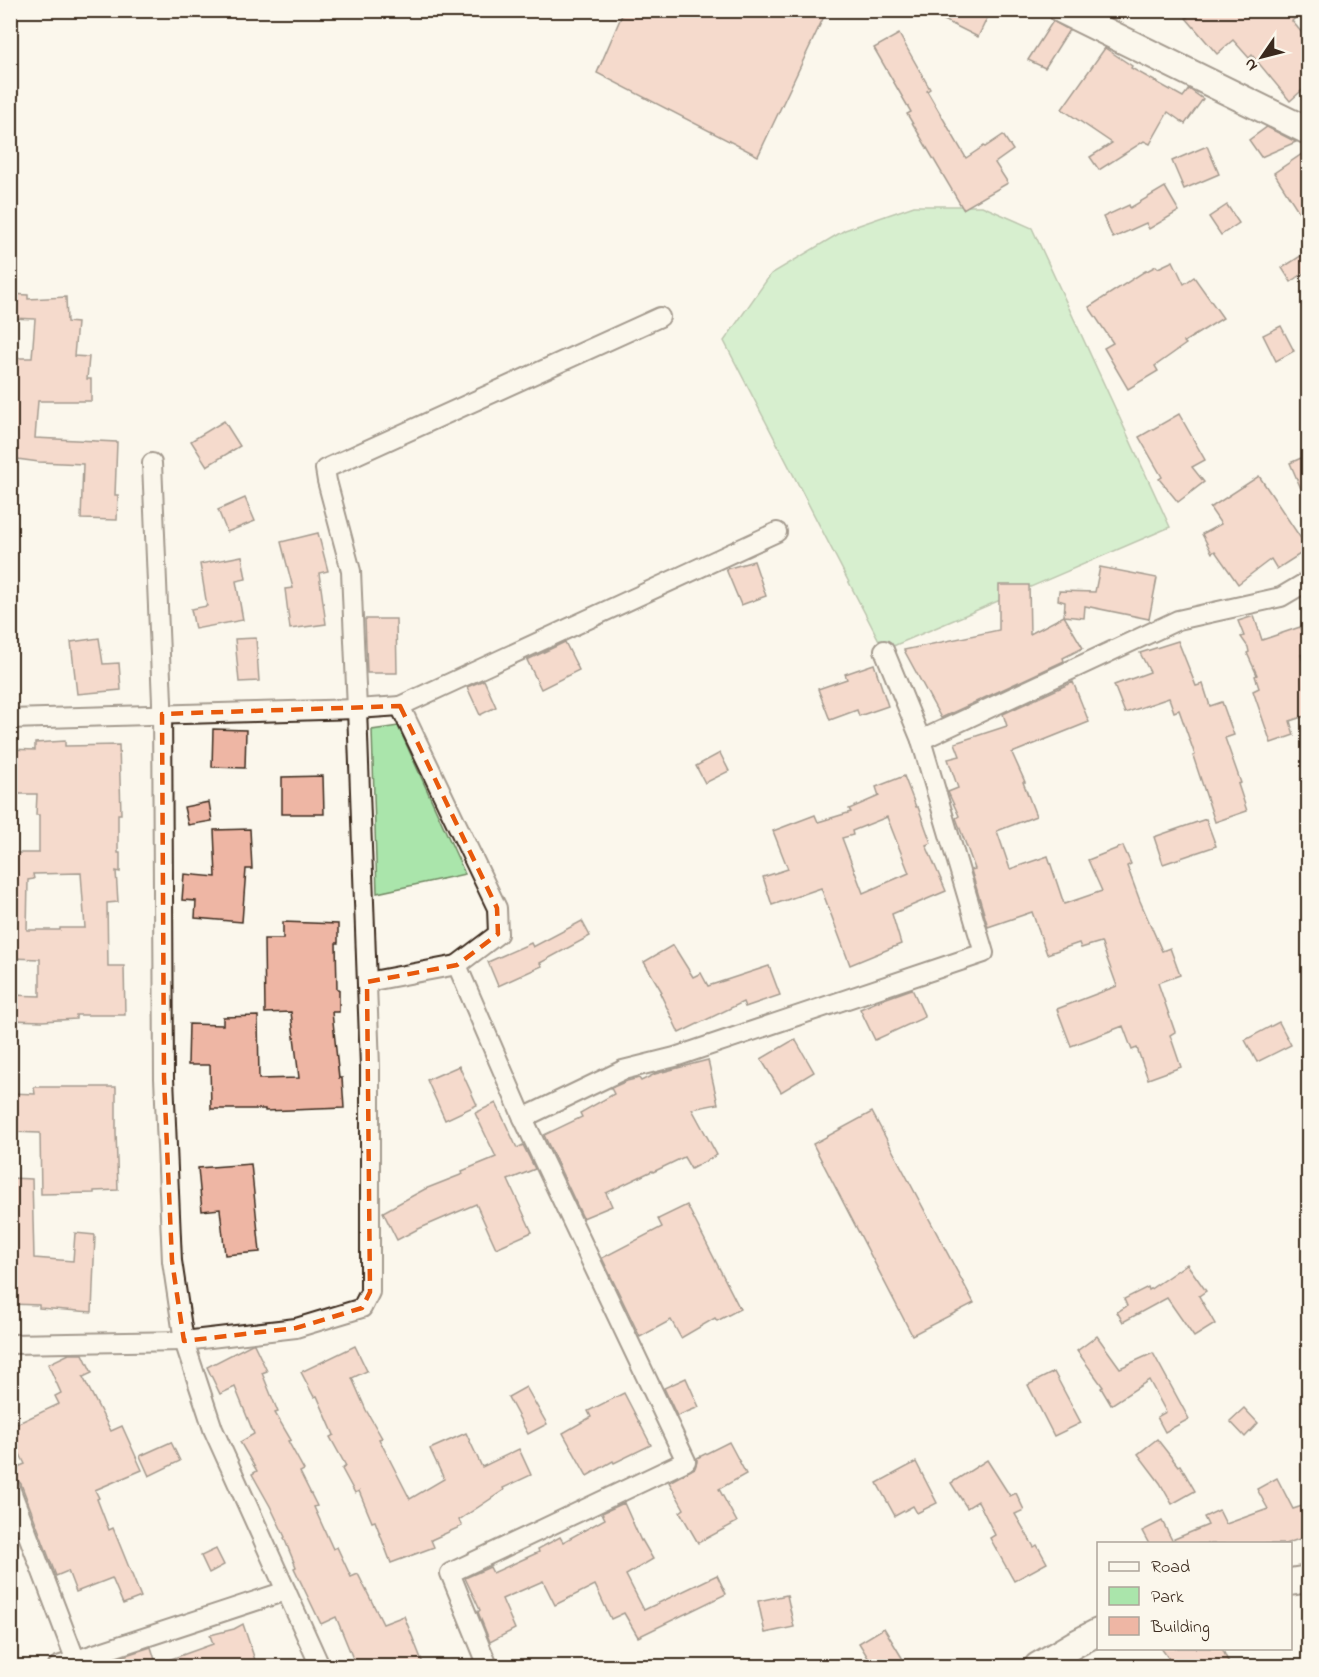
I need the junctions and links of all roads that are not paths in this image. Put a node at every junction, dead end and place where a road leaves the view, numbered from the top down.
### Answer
1 (1062, 10) edge
2 (1308, 131) edge
3 (660, 318) dead end
4 (152, 462) dead end
5 (777, 532) dead end
6 (1308, 581) edge
7 (884, 650) dead end
8 (400, 706) junction
9 (357, 709) junction
10 (162, 714) junction
11 (10, 719) edge
12 (921, 740) junction
13 (457, 965) junction
14 (367, 982) junction
15 (523, 1118) junction
16 (184, 1341) junction
17 (10, 1344) edge
18 (10, 1488) edge
19 (1308, 1579) edge
20 (1292, 1582) edge
21 (286, 1591) junction
22 (1097, 1633) edge
23 (75, 1661) junction
24 (58, 1666) edge
25 (320, 1666) edge
26 (488, 1666) edge
27 (1038, 1666) edge

1 - 2 main road
3 - 9 street
4 - 10 street
5 - 8 street
6 - 12 street
7 - 12 street
8 - 9 street
8 - 13 street
9 - 10 street
9 - 14 street
10 - 11 street
10 - 16 street
12 - 15 street
13 - 14 street
13 - 15 street
14 - 16 street
15 - 26 street
16 - 17 street
16 - 21 street
18 - 23 street
19 - 20 main road
21 - 23 street
21 - 25 street
22 - 27 main road
23 - 24 street

